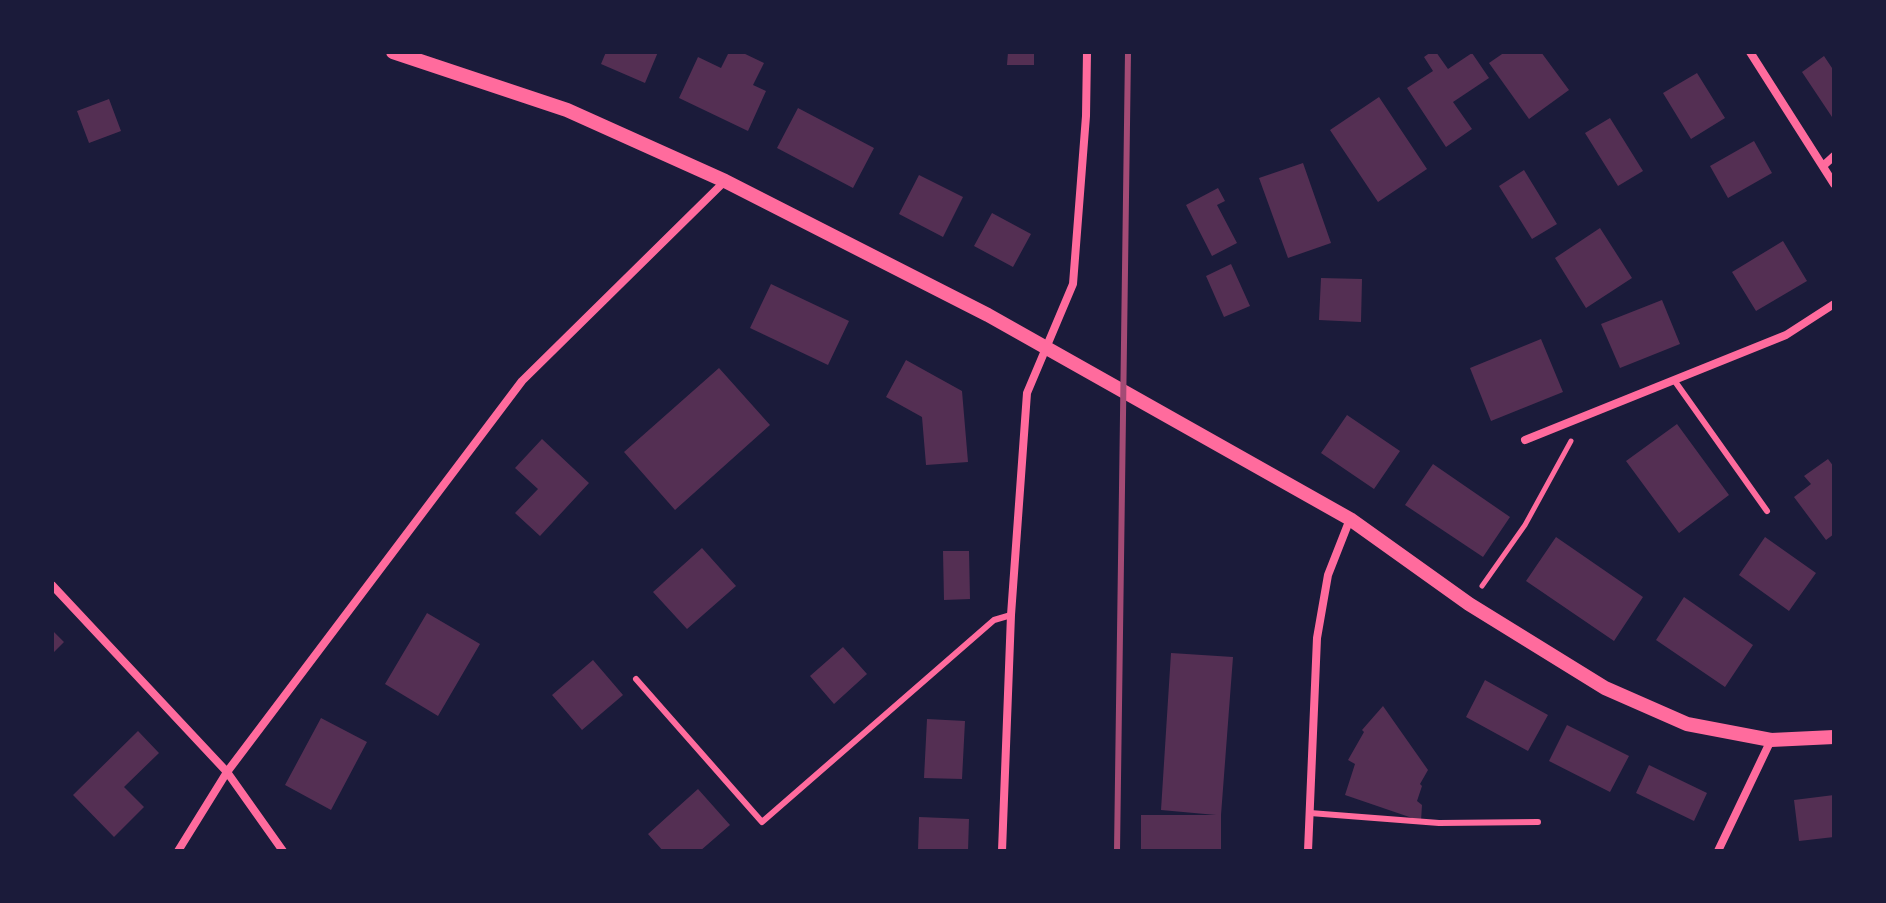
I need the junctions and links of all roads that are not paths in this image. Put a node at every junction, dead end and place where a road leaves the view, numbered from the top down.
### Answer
1 (393, 52) edge
2 (1087, 52) edge
3 (1750, 52) edge
4 (1834, 156) edge
5 (1823, 166) junction
6 (725, 181) junction
7 (1834, 184) edge
8 (1834, 304) edge
9 (1047, 349) junction
10 (1674, 380) junction
11 (1525, 440) dead end
12 (1767, 511) dead end
13 (1350, 519) junction
14 (52, 585) edge
15 (1011, 615) junction
16 (636, 679) dead end
17 (1834, 737) edge
18 (1771, 740) junction
19 (227, 772) junction
20 (1310, 813) junction
21 (1538, 822) dead end
22 (178, 851) edge
23 (283, 851) edge
24 (1002, 851) edge
25 (1308, 851) edge
26 (1718, 851) edge

1 - 6 street
2 - 9 street
3 - 5 street
4 - 5 street
5 - 7 street
6 - 9 street
6 - 19 street
8 - 10 street
9 - 13 street
9 - 15 street
10 - 11 street
10 - 12 lane
13 - 18 street
13 - 20 street
14 - 19 street
15 - 16 lane
15 - 24 street
17 - 18 street
18 - 26 street
19 - 22 street
19 - 23 street
20 - 21 lane
20 - 25 street

